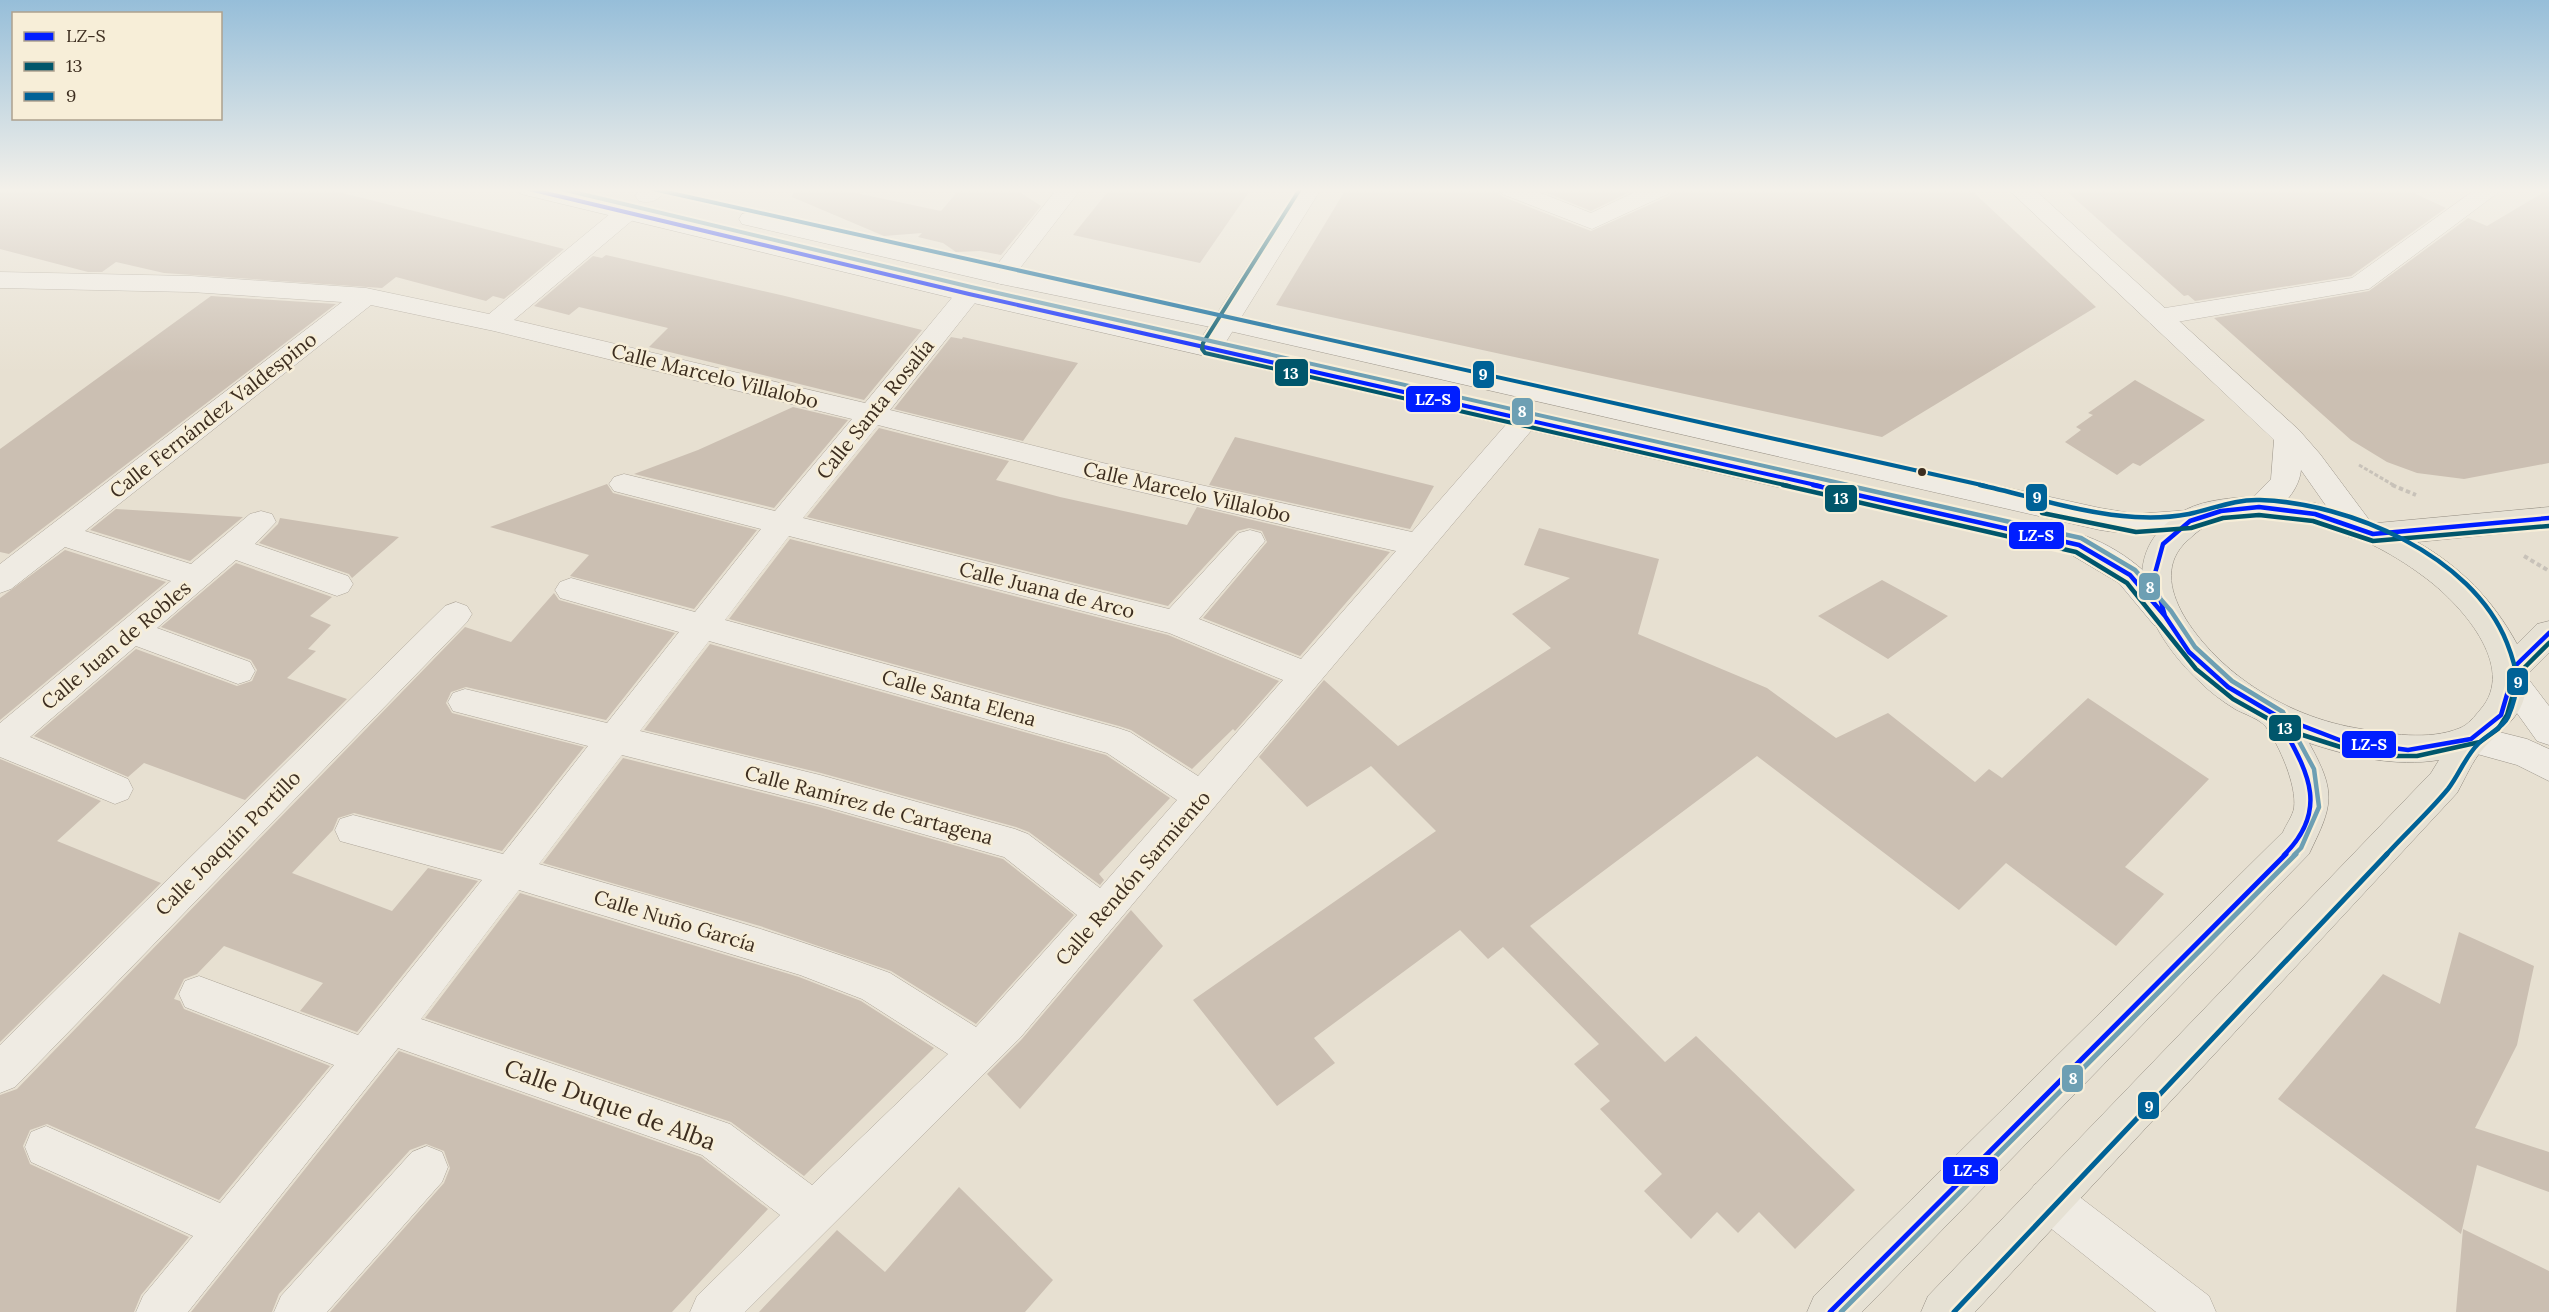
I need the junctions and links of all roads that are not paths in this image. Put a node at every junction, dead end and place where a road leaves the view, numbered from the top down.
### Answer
1 (571, 250) edge
2 (806, 250) edge
3 (894, 250) edge
4 (1021, 250) edge
5 (1270, 250) edge
6 (2085, 250) edge
7 (2407, 250) edge
8 (1001, 276) junction
9 (0, 280) edge
10 (969, 294) junction
11 (366, 296) junction
12 (2158, 317) junction
13 (1225, 321) junction
14 (494, 323) junction
15 (1209, 347) junction
16 (871, 414) junction
17 (1527, 419) junction
18 (2289, 437) junction
19 (624, 484) dead end
20 (2259, 507) junction
21 (2549, 518) edge
22 (2190, 521) junction
23 (261, 522) dead end
24 (782, 524) junction
25 (2366, 531) junction
26 (60, 534) junction
27 (1250, 541) dead end
28 (1420, 545) junction
29 (231, 548) junction
30 (5, 571) edge
31 (196, 577) junction
32 (337, 584) dead end
33 (571, 590) dead end
34 (456, 614) dead end
35 (2165, 616) junction
36 (1176, 623) junction
37 (703, 627) junction
38 (132, 632) junction
39 (2549, 633) edge
40 (238, 671) dead end
41 (1306, 675) junction
42 (2511, 676) junction
43 (465, 702) dead end
44 (2277, 716) junction
45 (2549, 731) edge
46 (614, 738) junction
47 (2471, 739) junction
48 (1, 742) edge
49 (2549, 766) edge
50 (115, 789) dead end
51 (1203, 798) junction
52 (353, 830) dead end
53 (512, 872) junction
54 (1103, 913) junction
55 (200, 994) dead end
56 (377, 1042) junction
57 (980, 1052) junction
58 (0, 1073) edge
59 (46, 1147) dead end
60 (427, 1167) dead end
61 (2049, 1200) junction
62 (814, 1214) junction
63 (226, 1228) junction
64 (159, 1312) edge
65 (297, 1312) edge
66 (713, 1312) edge
67 (1830, 1312) edge
68 (1944, 1312) edge
69 (2193, 1312) edge

1 - 14 street
2 - 10 street
3 - 8 street
4 - 8 street
5 - 13 street
6 - 12 street
7 - 12 street
8 - 13 street
9 - 11 street, Calle Marcelo Villalobo
10 - 15 street
10 - 16 street, Calle Santa Rosalía
11 - 14 street, Calle Marcelo Villalobo
11 - 26 street, Calle Fernández Valdespino
12 - 18 street
13 - 15 street
13 - 22 street
14 - 16 street, Calle Marcelo Villalobo
15 - 17 street
16 - 24 street, Calle Santa Rosalía
16 - 28 street, Calle Marcelo Villalobo
17 - 28 street, Calle Rendón Sarmiento
17 - 35 street
18 - 20 street
18 - 25 street
19 - 24 street, Calle Juana de Arco
20 - 22 main road
20 - 25 main road
21 - 25 main road
22 - 35 main road
23 - 29 street, Calle Juan de Robles
24 - 36 street, Calle Juana de Arco
24 - 37 street, Calle Santa Rosalía
25 - 42 main road
26 - 30 street, Calle Fernández Valdespino
26 - 31 street
27 - 36 street
28 - 41 street, Calle Rendón Sarmiento
29 - 31 street, Calle Juan de Robles
29 - 32 street
31 - 38 street, Calle Juan de Robles
33 - 37 street, Calle Santa Elena
34 - 58 street, Calle Joaquín Portillo
35 - 44 main road
36 - 41 street, Calle Juana de Arco
37 - 46 street, Calle Santa Rosalía
37 - 51 street, Calle Santa Elena
38 - 40 street
38 - 48 street, Calle Juan de Robles
39 - 42 main road
41 - 51 street, Calle Rendón Sarmiento
42 - 45 street
42 - 47 main road
43 - 46 street, Calle Ramírez de Cartagena
44 - 47 main road
44 - 67 main road
46 - 53 street, Calle Santa Rosalía
46 - 54 street, Calle Ramírez de Cartagena
47 - 49 street
47 - 61 main road
48 - 50 street
51 - 54 street, Calle Rendón Sarmiento
52 - 53 street, Calle Nuño García
53 - 56 street, Calle Santa Rosalía
53 - 57 street, Calle Nuño García
54 - 57 street, Calle Rendón Sarmiento
55 - 56 street, Calle Duque de Alba
56 - 62 street, Calle Duque de Alba
56 - 63 street, Calle Santa Rosalía
57 - 62 street, Calle Rendón Sarmiento
59 - 63 street
60 - 65 street
61 - 68 main road
61 - 69 street
62 - 66 street, Calle Rendón Sarmiento
63 - 64 street, Calle Santa Rosalía

